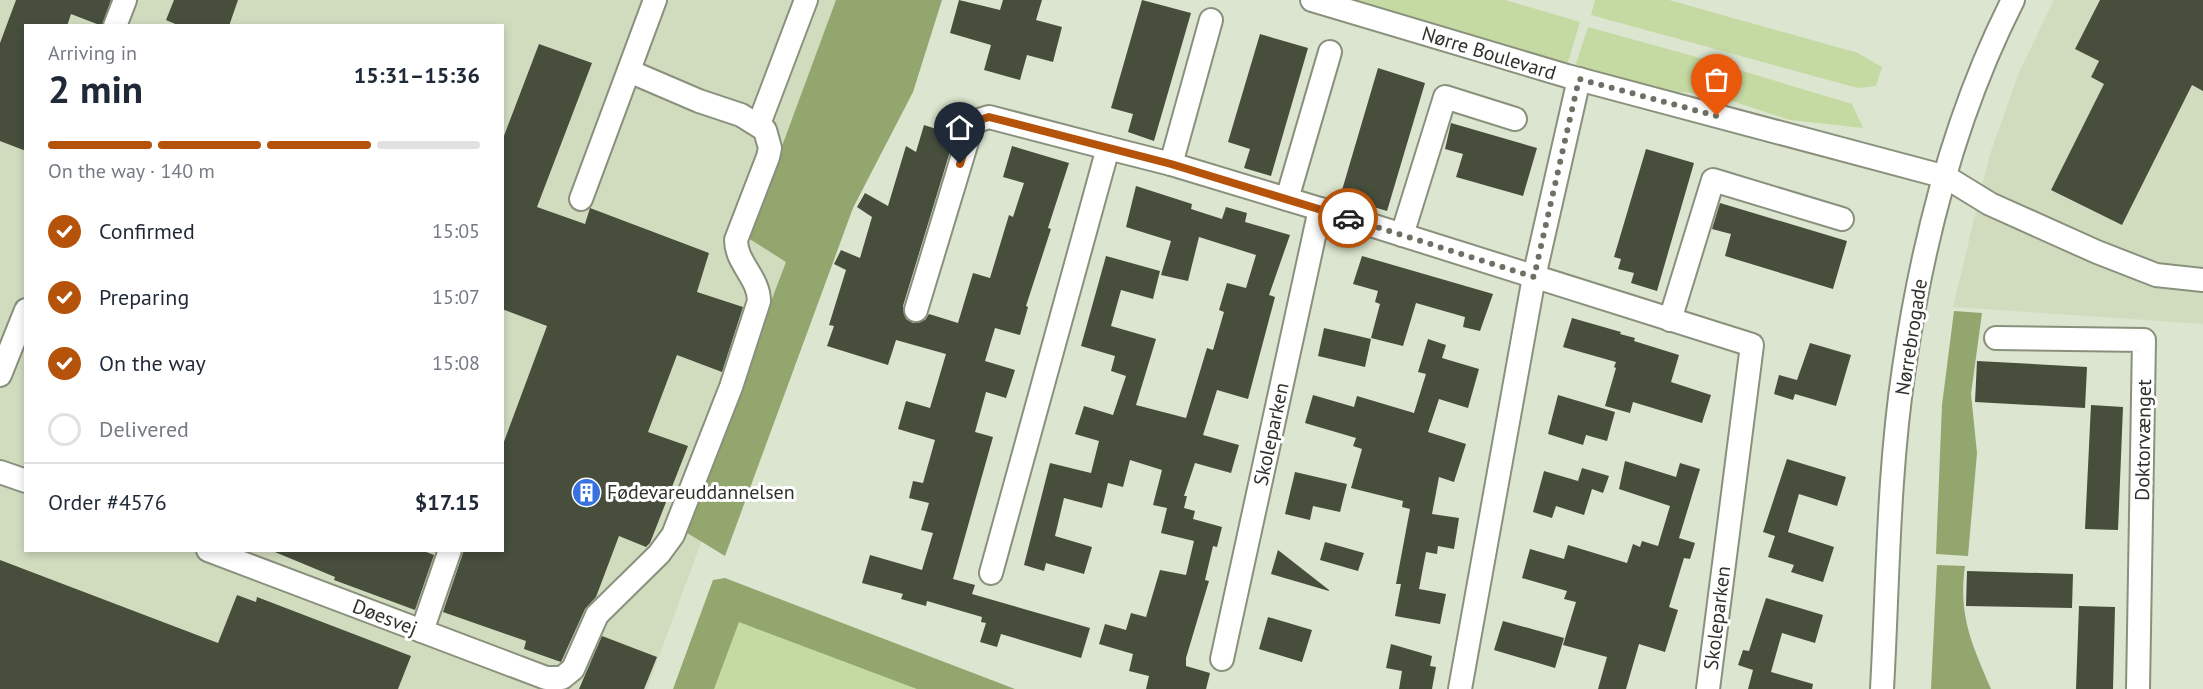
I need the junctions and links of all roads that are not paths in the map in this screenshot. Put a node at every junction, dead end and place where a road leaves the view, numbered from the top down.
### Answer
1 (125, 0) edge
2 (655, 0) edge
3 (806, 0) edge
4 (1312, 0) edge
5 (2013, 0) edge
6 (1211, 20) dead end
7 (116, 24) edge
8 (1330, 52) dead end
9 (628, 71) junction
10 (1579, 79) junction
11 (1515, 119) dead end
12 (759, 124) junction
13 (1108, 148) junction
14 (1171, 164) junction
15 (1946, 177) junction
16 (581, 199) dead end
17 (1287, 199) junction
18 (1320, 209) junction
19 (1842, 219) dead end
20 (1402, 235) junction
21 (1534, 277) junction
22 (2203, 280) edge
23 (916, 310) dead end
24 (24, 315) edge
25 (1670, 320) junction
26 (1996, 338) dead end
27 (0, 375) edge
28 (0, 472) edge
29 (24, 481) edge
30 (213, 552) edge
31 (449, 552) edge
32 (991, 573) dead end
33 (422, 631) junction
34 (1222, 659) dead end
35 (1460, 689) edge
36 (1708, 689) edge
37 (1882, 689) edge
38 (2138, 689) edge

1 - 7 street
2 - 9 street
3 - 12 street
4 - 10 street, Nørre Boulevard
5 - 15 street, Nørrebrogade
6 - 14 street
8 - 17 street
9 - 12 street
9 - 16 street
10 - 15 street, Nørre Boulevard
10 - 21 street
11 - 20 street
12 - 33 street, Døesvej
13 - 14 street, Skoleparken
13 - 23 street, Skoleparken
13 - 32 street
14 - 17 street, Skoleparken
15 - 22 street, Nørre Boulevard
15 - 37 street, Nørrebrogade
17 - 18 street, Skoleparken
18 - 20 street, Skoleparken
18 - 34 street, Skoleparken
19 - 25 street
20 - 21 street, Skoleparken
21 - 25 street, Skoleparken
21 - 35 street
24 - 27 street
25 - 36 street, Skoleparken
26 - 38 street, Doktorvænget
28 - 29 street
30 - 33 street, Døesvej
31 - 33 street

